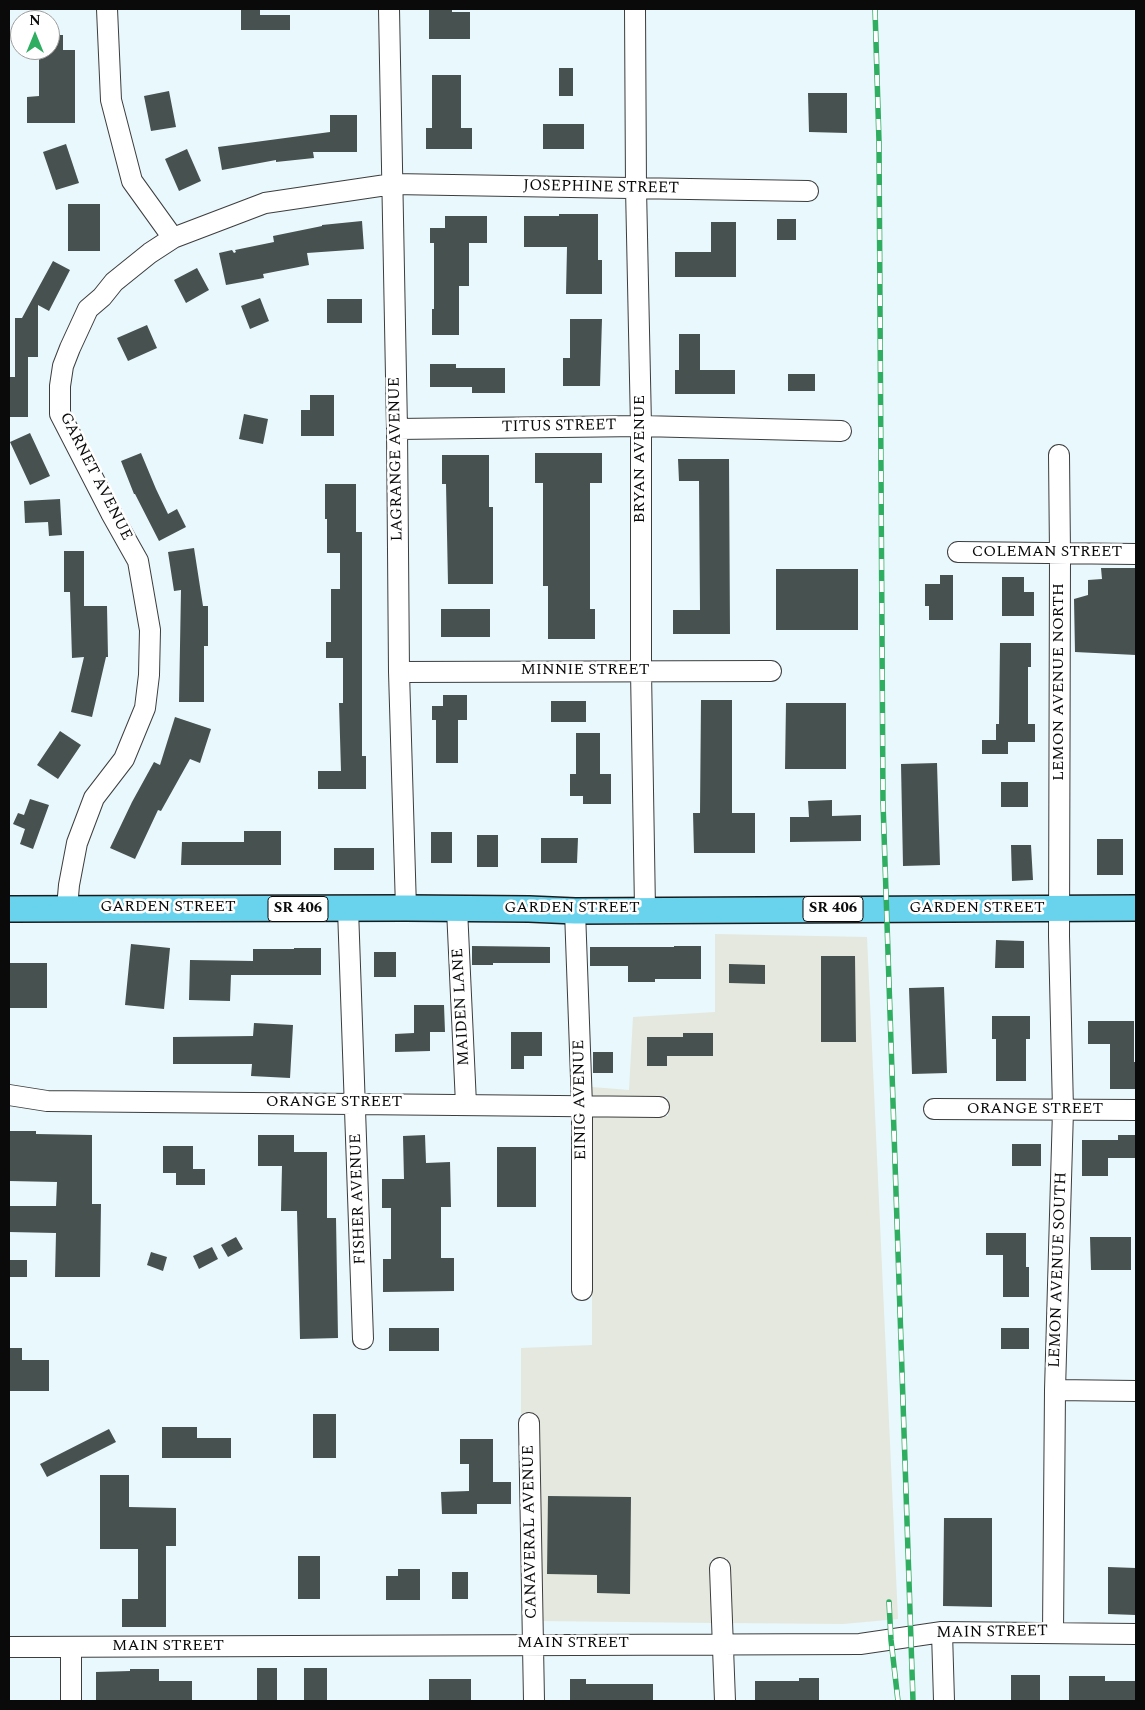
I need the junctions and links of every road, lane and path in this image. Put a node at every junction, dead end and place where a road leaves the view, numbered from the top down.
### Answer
1 (107, 9) edge
2 (389, 9) edge
3 (636, 9) edge
4 (393, 184) junction
5 (636, 188) junction
6 (808, 190) dead end
7 (173, 238) junction
8 (641, 426) junction
9 (397, 429) junction
10 (841, 431) dead end
11 (1059, 455) dead end
12 (958, 552) dead end
13 (1060, 554) junction
14 (1136, 554) edge
15 (641, 671) junction
16 (771, 671) dead end
17 (400, 672) junction
18 (9, 891) edge
19 (67, 908) junction
20 (406, 908) junction
21 (1059, 908) junction
22 (1136, 908) edge
23 (9, 909) edge
24 (348, 909) junction
25 (457, 909) junction
26 (645, 909) junction
27 (575, 911) junction
28 (9, 1095) edge
29 (356, 1103) junction
30 (466, 1104) junction
31 (582, 1106) junction
32 (659, 1107) dead end
33 (934, 1109) dead end
34 (1063, 1110) junction
35 (1136, 1110) edge
36 (582, 1290) dead end
37 (363, 1339) dead end
38 (1055, 1390) junction
39 (1136, 1391) edge
40 (529, 1423) dead end
41 (720, 1568) dead end
42 (942, 1632) junction
43 (1053, 1632) junction
44 (1136, 1634) edge
45 (722, 1644) junction
46 (532, 1645) junction
47 (9, 1647) edge
48 (71, 1648) junction
49 (71, 1701) edge
50 (534, 1701) edge
51 (725, 1701) edge
52 (944, 1701) edge

1 - 7 street
2 - 4 street, LAGRANGE AVENUE
3 - 5 street, BRYAN AVENUE
4 - 5 street, JOSEPHINE STREET
4 - 7 street, GARNET AVENUE
4 - 9 street, LAGRANGE AVENUE
5 - 6 street, JOSEPHINE STREET
5 - 8 street, BRYAN AVENUE
7 - 19 street, GARNET AVENUE
8 - 9 street, TITUS STREET
8 - 10 street, TITUS STREET
8 - 15 street, BRYAN AVENUE
9 - 17 street, LAGRANGE AVENUE
11 - 13 street, LEMON AVENUE NORTH
12 - 13 street, COLEMAN STREET
13 - 14 street, COLEMAN STREET
13 - 21 street, LEMON AVENUE NORTH
15 - 16 street, MINNIE STREET
15 - 17 street, MINNIE STREET
15 - 26 street, BRYAN AVENUE
17 - 20 street, LAGRANGE AVENUE
18 - 19 main road
19 - 23 main road, GARDEN STREET / SR 406
19 - 24 main road, GARDEN STREET / SR 406
20 - 24 main road, GARDEN STREET / SR 406
20 - 25 main road, GARDEN STREET / SR 406
21 - 22 main road, GARDEN STREET / SR 406
21 - 26 main road, GARDEN STREET / SR 406
21 - 34 street, LEMON AVENUE SOUTH
24 - 29 street, FISHER AVENUE
25 - 27 main road, GARDEN STREET / SR 406
25 - 30 street, MAIDEN LANE
26 - 27 main road, GARDEN STREET / SR 406
27 - 31 street, EINIG AVENUE
28 - 29 street, ORANGE STREET
29 - 30 street, ORANGE STREET
29 - 37 street, FISHER AVENUE
30 - 31 street, ORANGE STREET
31 - 32 street, ORANGE STREET
31 - 36 street, EINIG AVENUE
33 - 34 street, ORANGE STREET
34 - 35 street, ORANGE STREET
34 - 38 street, LEMON AVENUE SOUTH
38 - 39 street
38 - 43 street, LEMON AVENUE SOUTH
40 - 46 street, CANAVERAL AVENUE
41 - 45 street
42 - 43 street, MAIN STREET
42 - 45 street, MAIN STREET
42 - 52 street
43 - 44 street, MAIN STREET
45 - 46 street, MAIN STREET
45 - 51 street
46 - 48 street, MAIN STREET
46 - 50 street, CANAVERAL AVENUE
47 - 48 street, MAIN STREET
48 - 49 street

